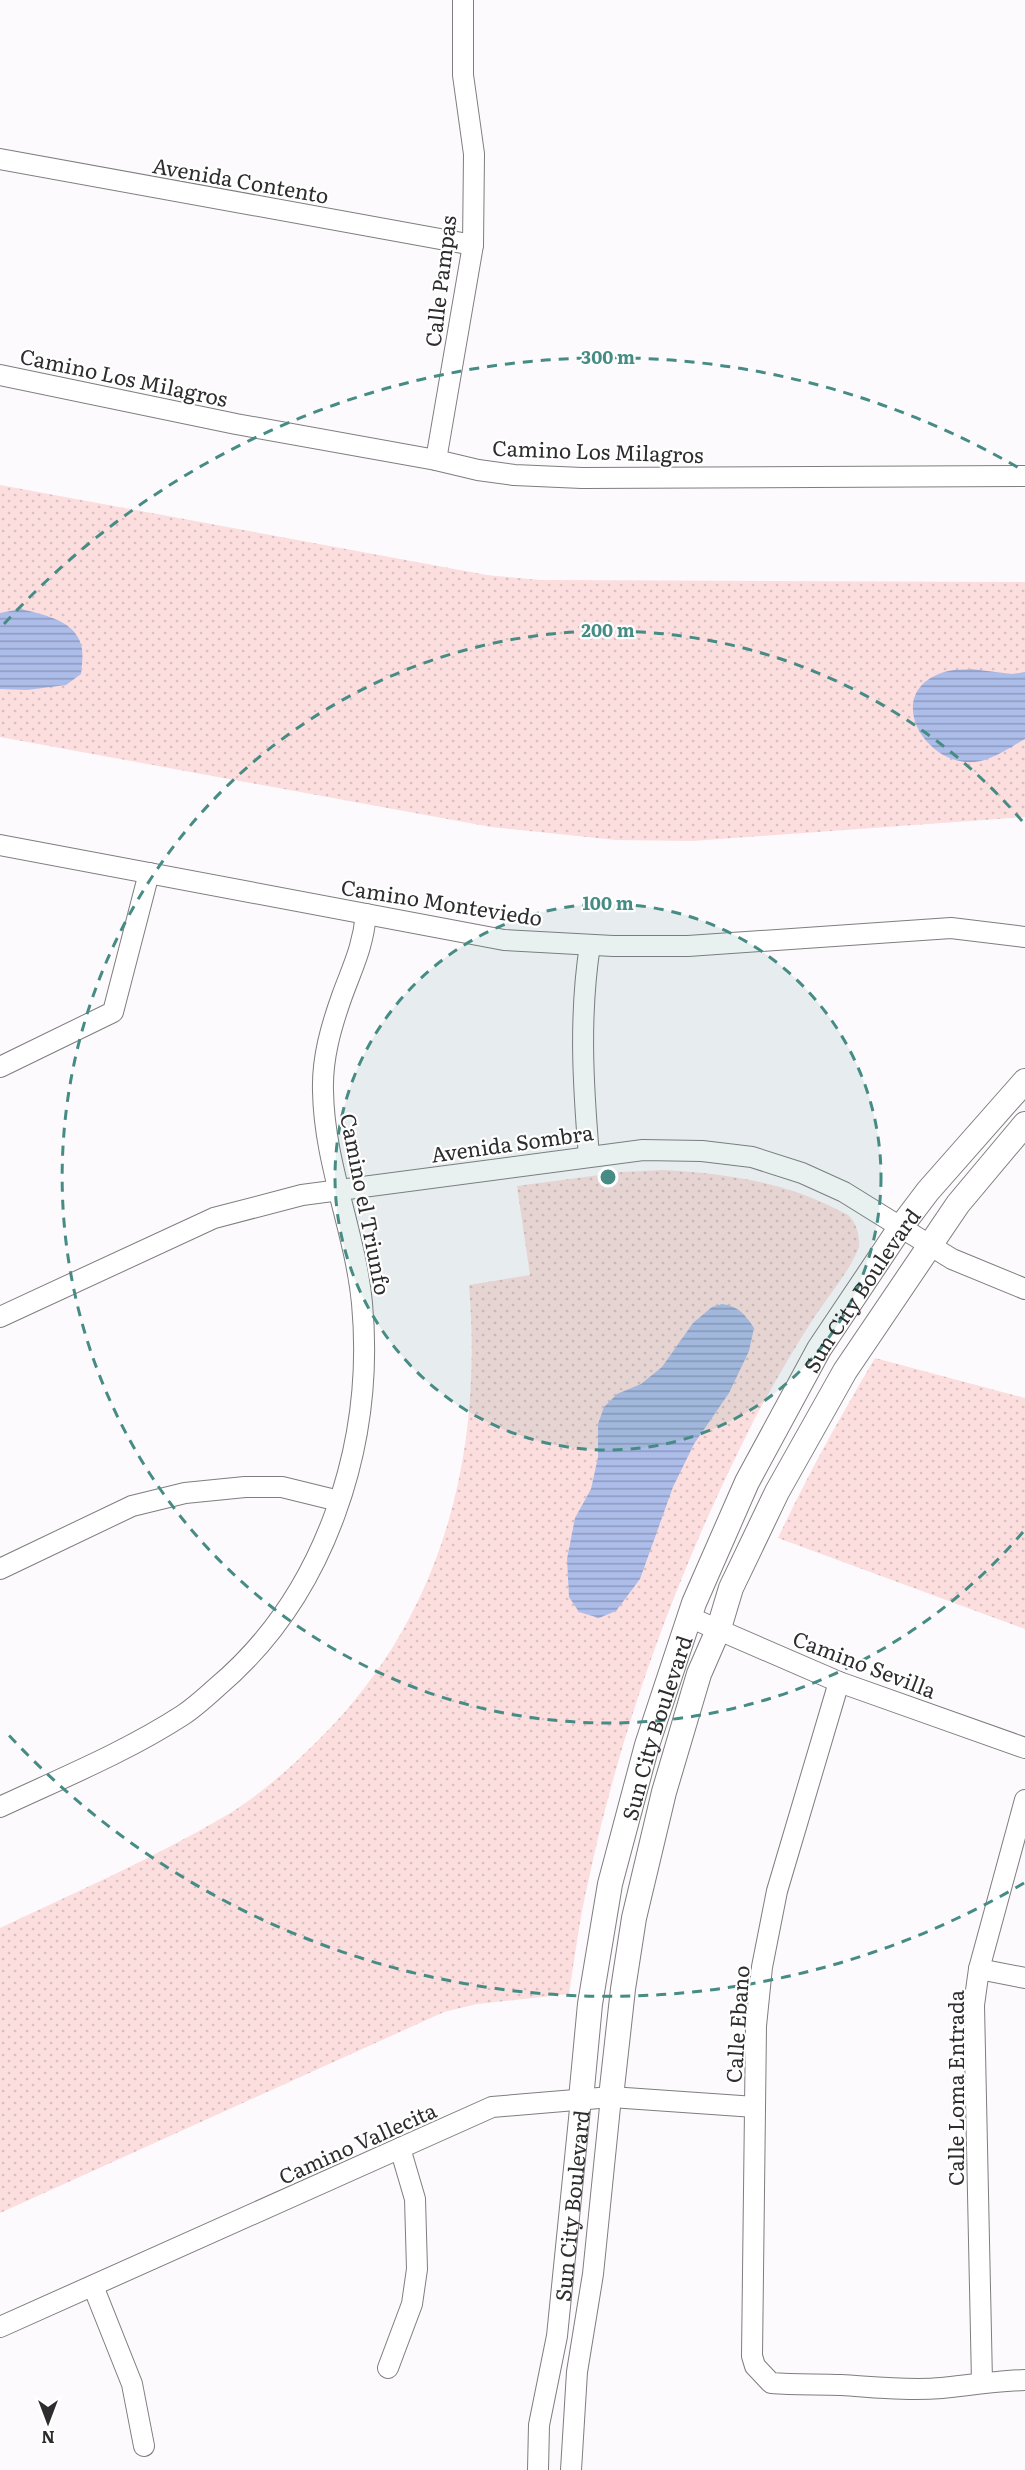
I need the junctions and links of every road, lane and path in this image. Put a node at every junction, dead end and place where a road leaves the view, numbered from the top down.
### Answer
1 (463, 0) edge
2 (0, 159) edge
3 (473, 245) junction
4 (0, 375) edge
5 (436, 460) junction
6 (1025, 476) edge
7 (0, 845) edge
8 (149, 873) junction
9 (366, 914) junction
10 (1025, 936) edge
11 (590, 945) junction
12 (0, 1067) edge
13 (1025, 1081) edge
14 (1025, 1125) edge
15 (589, 1156) junction
16 (338, 1190) junction
17 (900, 1228) junction
18 (929, 1247) junction
19 (1025, 1288) edge
20 (0, 1317) edge
21 (339, 1501) junction
22 (0, 1569) edge
23 (689, 1617) junction
24 (719, 1628) junction
25 (839, 1682) junction
26 (1025, 1748) edge
27 (1025, 1800) edge
28 (0, 1807) edge
29 (980, 1969) junction
30 (1025, 1978) edge
31 (611, 2097) junction
32 (581, 2099) junction
33 (755, 2107) junction
34 (400, 2148) junction
35 (93, 2286) junction
36 (0, 2327) edge
37 (388, 2368) dead end
38 (1025, 2380) edge
39 (981, 2382) junction
40 (144, 2446) dead end
41 (538, 2470) edge
42 (571, 2470) edge

1 - 3 street, Calle Pampas
2 - 3 street, Avenida Contento
3 - 5 street, Calle Pampas
4 - 5 street, Camino Los Milagros
5 - 6 street, Camino Los Milagros
7 - 8 street, Camino Monteviedo
8 - 9 street, Camino Monteviedo
8 - 12 street
9 - 11 street, Camino Monteviedo
9 - 16 street, Camino el Triunfo
10 - 11 street, Camino Monteviedo
11 - 15 street
13 - 17 street, Sun City Boulevard
14 - 18 street, Sun City Boulevard
15 - 16 street, Avenida Sombra
15 - 17 street, Avenida Sombra
16 - 20 street, Avenida Sombra
16 - 21 street, Camino el Triunfo
17 - 18 street, Avenida Sombra
17 - 23 street, Sun City Boulevard
18 - 19 street, Avenida Sombra
18 - 24 street, Sun City Boulevard
21 - 22 street
21 - 28 street, Camino el Triunfo
23 - 24 street, Camino Sevilla
23 - 32 street, Sun City Boulevard
24 - 25 street, Camino Sevilla
24 - 31 street, Sun City Boulevard
25 - 26 street, Camino Sevilla
25 - 33 street, Calle Ebano
27 - 29 street, Calle Loma Entrada
29 - 30 street
29 - 39 street, Calle Loma Entrada
31 - 32 street, Camino Vallecita
31 - 33 street, Camino Vallecita
31 - 42 street, Sun City Boulevard
32 - 34 street, Camino Vallecita
32 - 41 street, Sun City Boulevard
33 - 39 street, Calle Ebano
34 - 35 street, Camino Vallecita
34 - 37 street
35 - 36 street, Camino Vallecita
35 - 40 street
38 - 39 street

